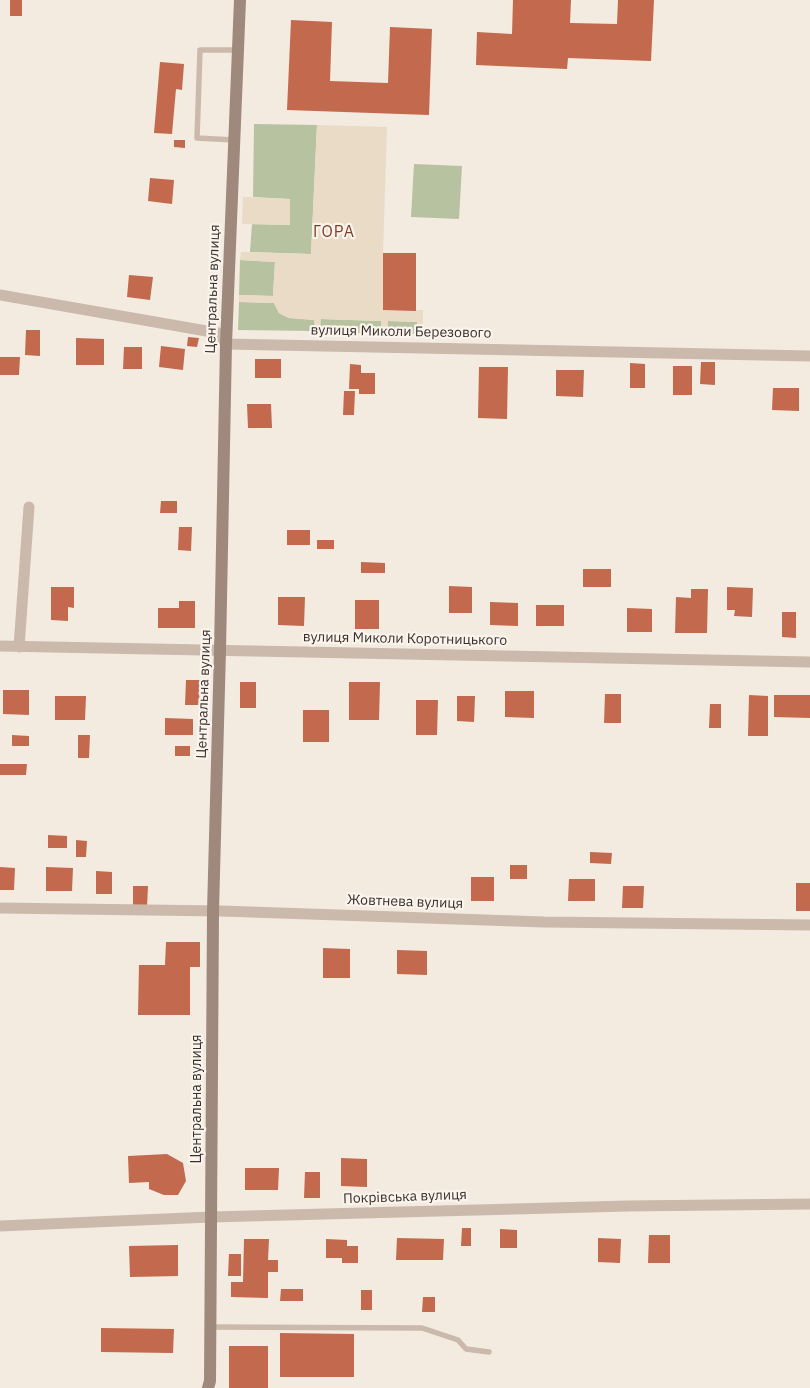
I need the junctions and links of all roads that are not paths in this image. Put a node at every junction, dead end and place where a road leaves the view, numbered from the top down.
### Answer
1 (240, 0) edge
2 (238, 50) junction
3 (234, 140) junction
4 (0, 295) edge
5 (226, 344) junction
6 (810, 356) edge
7 (29, 506) dead end
8 (0, 646) edge
9 (20, 647) junction
10 (220, 650) junction
11 (810, 662) edge
12 (0, 908) edge
13 (212, 911) junction
14 (810, 925) edge
15 (810, 1204) edge
16 (211, 1217) junction
17 (0, 1226) edge
18 (210, 1327) junction
19 (489, 1352) dead end
20 (210, 1386) edge

1 - 2 main road, Центральна вулиця
2 - 3 main road, Центральна вулиця
2 - 3 lane
3 - 5 main road, Центральна вулиця
4 - 5 street
5 - 6 street, вулиця Миколи Березового
5 - 10 main road, Центральна вулиця
7 - 9 street
8 - 9 street, вулиця Миколи Коротницького
9 - 10 street, вулиця Миколи Коротницького
10 - 11 street, вулиця Миколи Коротницького
10 - 13 main road, Центральна вулиця
12 - 13 street, Жовтнева вулиця
13 - 14 street, Жовтнева вулиця
13 - 16 main road, Центральна вулиця
15 - 16 street, Покрівська вулиця
16 - 17 street, Покрівська вулиця
16 - 18 main road, Центральна вулиця
18 - 19 lane
18 - 20 main road, Центральна вулиця

